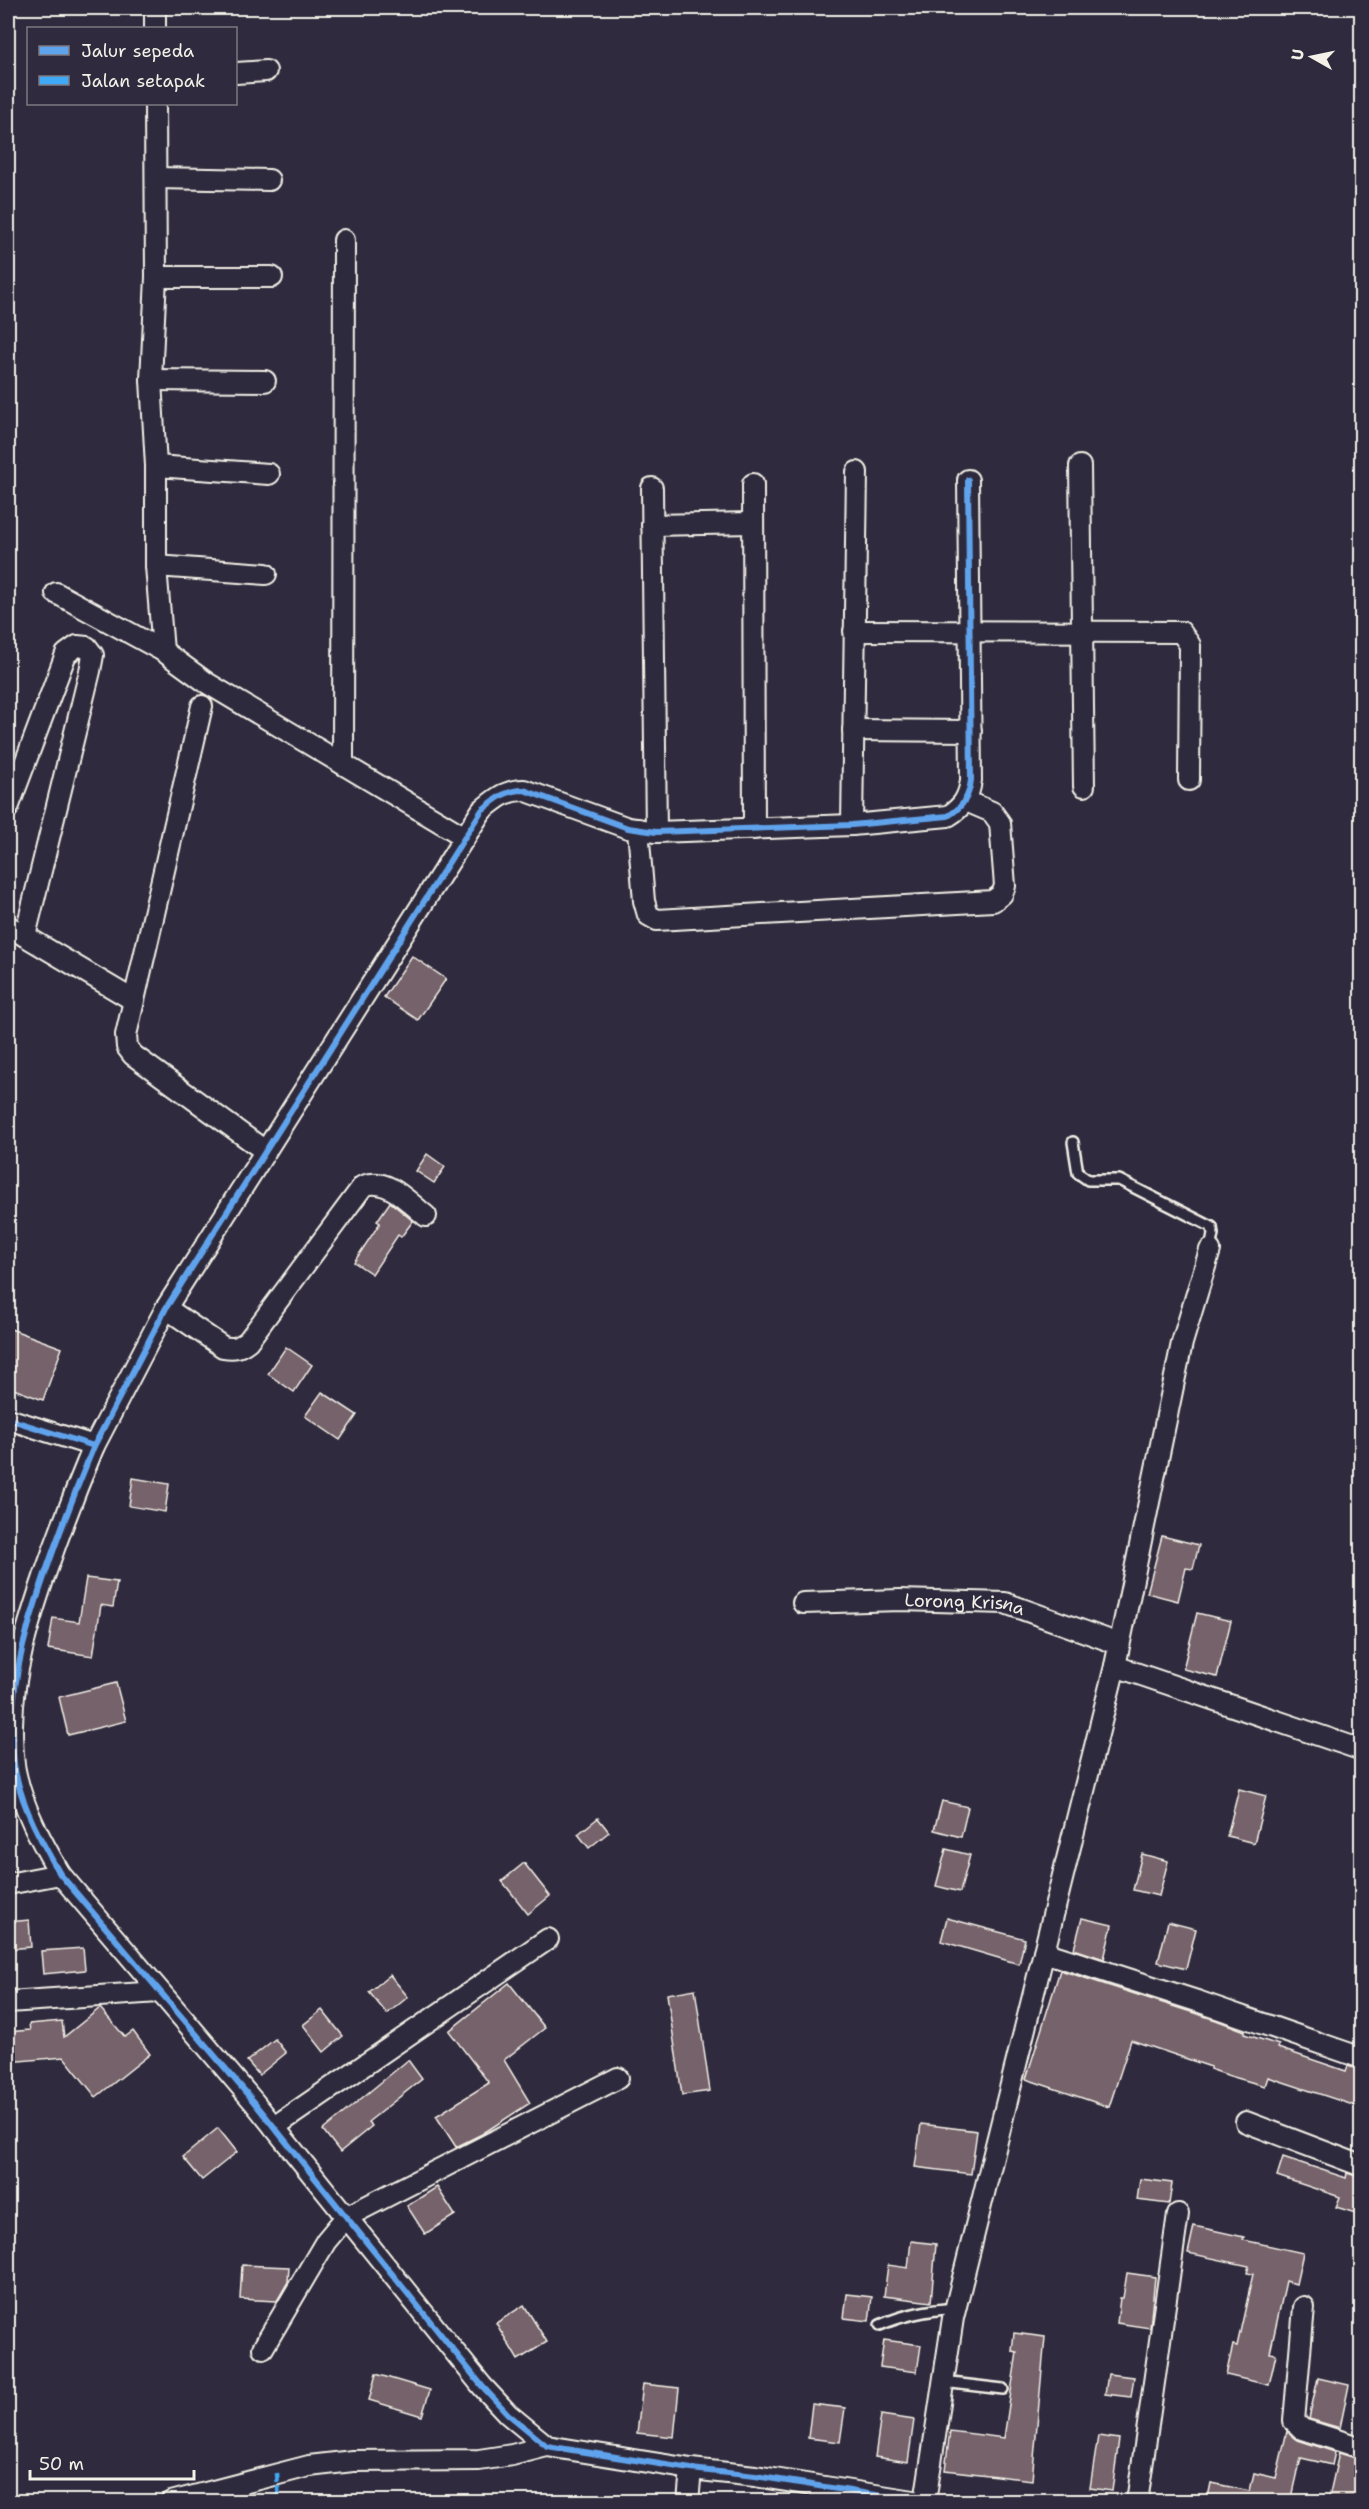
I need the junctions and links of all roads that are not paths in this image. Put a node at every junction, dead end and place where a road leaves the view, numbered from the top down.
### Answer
1 (155, 8) edge
2 (155, 27) edge
3 (266, 71) dead end
4 (237, 72) edge
5 (155, 105) edge
6 (156, 178) junction
7 (269, 180) dead end
8 (344, 240) dead end
9 (156, 277) junction
10 (272, 277) dead end
11 (151, 380) junction
12 (265, 381) dead end
13 (156, 466) junction
14 (1080, 466) dead end
15 (856, 472) dead end
16 (269, 474) dead end
17 (968, 480) dead end
18 (753, 484) dead end
19 (652, 488) dead end
20 (753, 523) junction
21 (652, 525) junction
22 (156, 566) junction
23 (266, 574) dead end
24 (56, 593) dead end
25 (970, 630) junction
26 (854, 631) junction
27 (1081, 631) junction
28 (163, 651) junction
29 (202, 706) dead end
30 (853, 730) junction
31 (971, 731) junction
32 (343, 764) junction
33 (1189, 780) dead end
34 (1084, 786) dead end
35 (966, 801) junction
36 (8, 808) edge
37 (852, 825) junction
38 (754, 829) junction
39 (647, 831) junction
40 (465, 837) junction
41 (8, 926) edge
42 (25, 936) junction
43 (133, 1000) junction
44 (1073, 1142) dead end
45 (265, 1150) junction
46 (426, 1216) dead end
47 (1209, 1250) joint
48 (166, 1308) junction
49 (8, 1419) edge
50 (93, 1446) junction
51 (803, 1603) dead end
52 (1119, 1644) junction
53 (1115, 1666) junction
54 (1362, 1750) edge
55 (60, 1874) junction
56 (8, 1884) edge
57 (548, 1940) dead end
58 (1044, 1952) junction
59 (159, 1992) junction
60 (8, 2002) edge
61 (1362, 2058) edge
62 (618, 2078) dead end
63 (1246, 2122) dead end
64 (274, 2127) junction
65 (1362, 2166) edge
66 (1178, 2214) dead end
67 (346, 2217) junction
68 (1304, 2307) dead end
69 (956, 2308) junction
70 (880, 2325) dead end
71 (263, 2348) dead end
72 (943, 2382) junction
73 (1003, 2389) dead end
74 (547, 2446) junction
75 (1362, 2448) edge
76 (691, 2469) junction
77 (171, 2502) edge
78 (688, 2502) edge
79 (922, 2502) edge
80 (1137, 2502) edge

1 - 2 street
3 - 4 street
5 - 6 street
6 - 7 street
6 - 9 street
8 - 32 street
9 - 10 street
9 - 11 street
11 - 12 street
11 - 13 street
13 - 16 street
13 - 22 street
14 - 27 street
15 - 26 street
17 - 25 street
18 - 20 street
19 - 21 street
20 - 21 street
20 - 38 street
21 - 39 street
22 - 23 street
22 - 28 street
24 - 28 street
25 - 26 street
25 - 27 street
25 - 31 street
26 - 30 street
27 - 33 street
27 - 34 street
28 - 32 street
29 - 43 street
30 - 31 street
30 - 37 street
31 - 35 street
32 - 40 street
35 - 37 street
35 - 39 street
36 - 42 street
37 - 38 street
38 - 39 street
39 - 40 street
40 - 45 street
41 - 42 street
42 - 43 street
43 - 45 street
44 - 47 lane
45 - 48 street
46 - 48 street
47 - 52 street
48 - 50 street
49 - 50 street
50 - 55 street
51 - 52 street, Lorong Krisna
52 - 53 street
53 - 54 street
53 - 58 street
55 - 56 street
55 - 59 street
57 - 64 street
58 - 61 street
58 - 69 street
59 - 60 street
59 - 64 street
62 - 67 street
63 - 65 street
64 - 67 street
66 - 80 street
67 - 71 street
67 - 74 street
68 - 75 street
69 - 70 lane
69 - 72 street
72 - 73 lane
72 - 79 street
74 - 76 street
74 - 77 street
76 - 78 street
76 - 79 street

